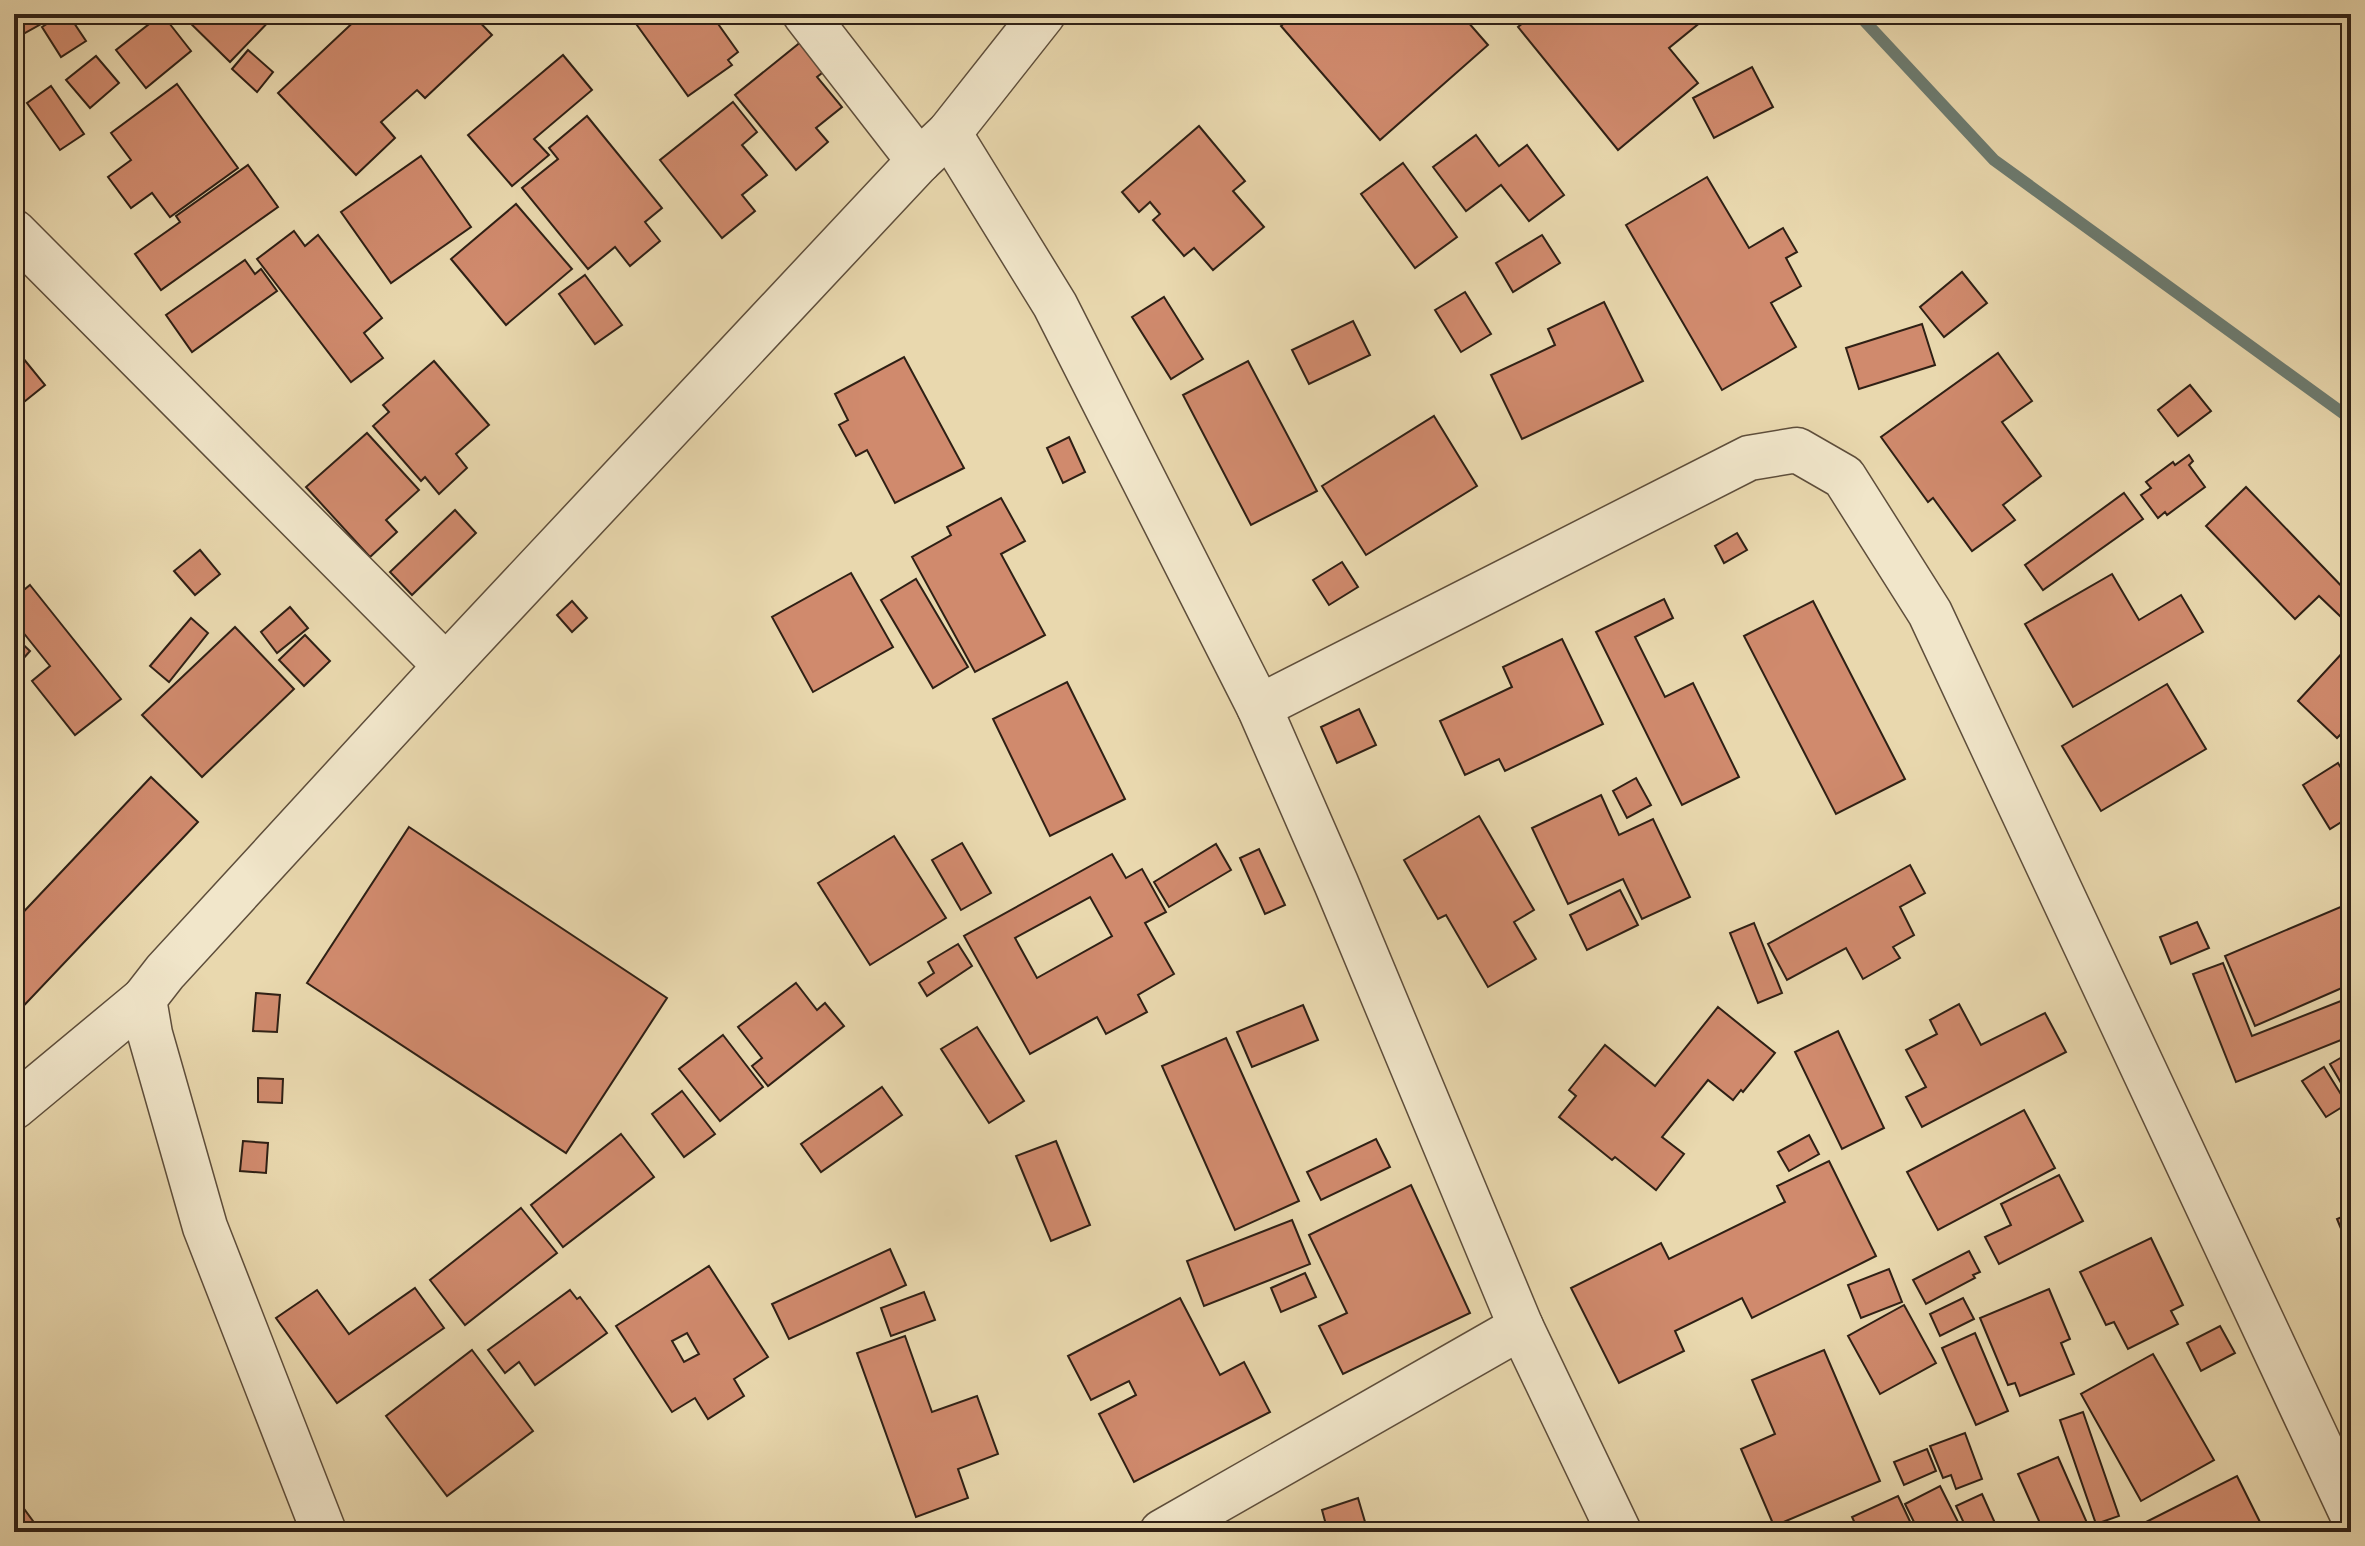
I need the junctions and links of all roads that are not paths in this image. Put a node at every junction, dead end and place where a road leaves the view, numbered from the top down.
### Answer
1 (805, 14) edge
2 (1043, 14) edge
3 (934, 147) junction
4 (14, 232) edge
5 (446, 666) junction
6 (1259, 707) junction
7 (144, 999) junction
8 (14, 1107) edge
9 (1521, 1327) junction
10 (2351, 1512) edge
11 (324, 1532) edge
12 (1162, 1532) edge
13 (1619, 1532) edge

1 - 3 street
2 - 3 street
3 - 5 street
3 - 6 street
4 - 5 street
5 - 7 street
6 - 9 street
6 - 10 street
7 - 8 street
7 - 11 street
9 - 12 street
9 - 13 street

